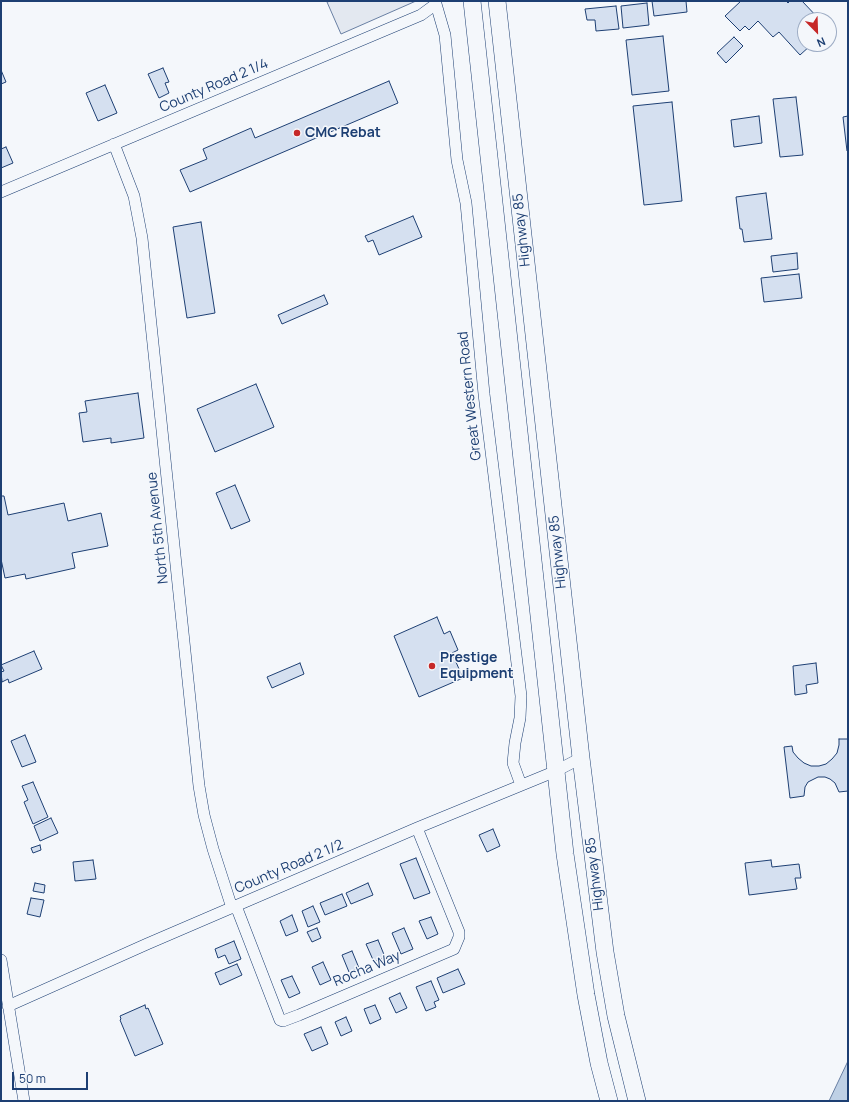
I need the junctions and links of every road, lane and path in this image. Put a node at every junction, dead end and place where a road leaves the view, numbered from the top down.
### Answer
1 (472, 1) edge
2 (497, 1) edge
3 (436, 4) joint
4 (114, 144) junction
5 (1, 192) edge
6 (581, 758) junction
7 (556, 771) junction
8 (521, 785) junction
9 (417, 828) junction
10 (235, 909) junction
11 (1, 960) edge
12 (8, 1006) junction
13 (24, 1101) edge
14 (609, 1101) edge
15 (637, 1101) edge

1 - 7 highway, Highway 85
2 - 6 highway, Highway 85
3 - 4 street, County Road 2 1/4
3 - 8 street, Great Western Road
4 - 5 street, County Road 2 1/4
4 - 10 street, North 5th Avenue
6 - 7 street, County Road 2 1/2
6 - 15 highway, Highway 85
7 - 8 street, County Road 2 1/2
7 - 14 highway, Highway 85
8 - 9 street, County Road 2 1/2
9 - 10 street, County Road 2 1/2
9 - 10 street, Rocha Way
10 - 12 street, County Road 2 1/2
11 - 12 street
12 - 13 street

